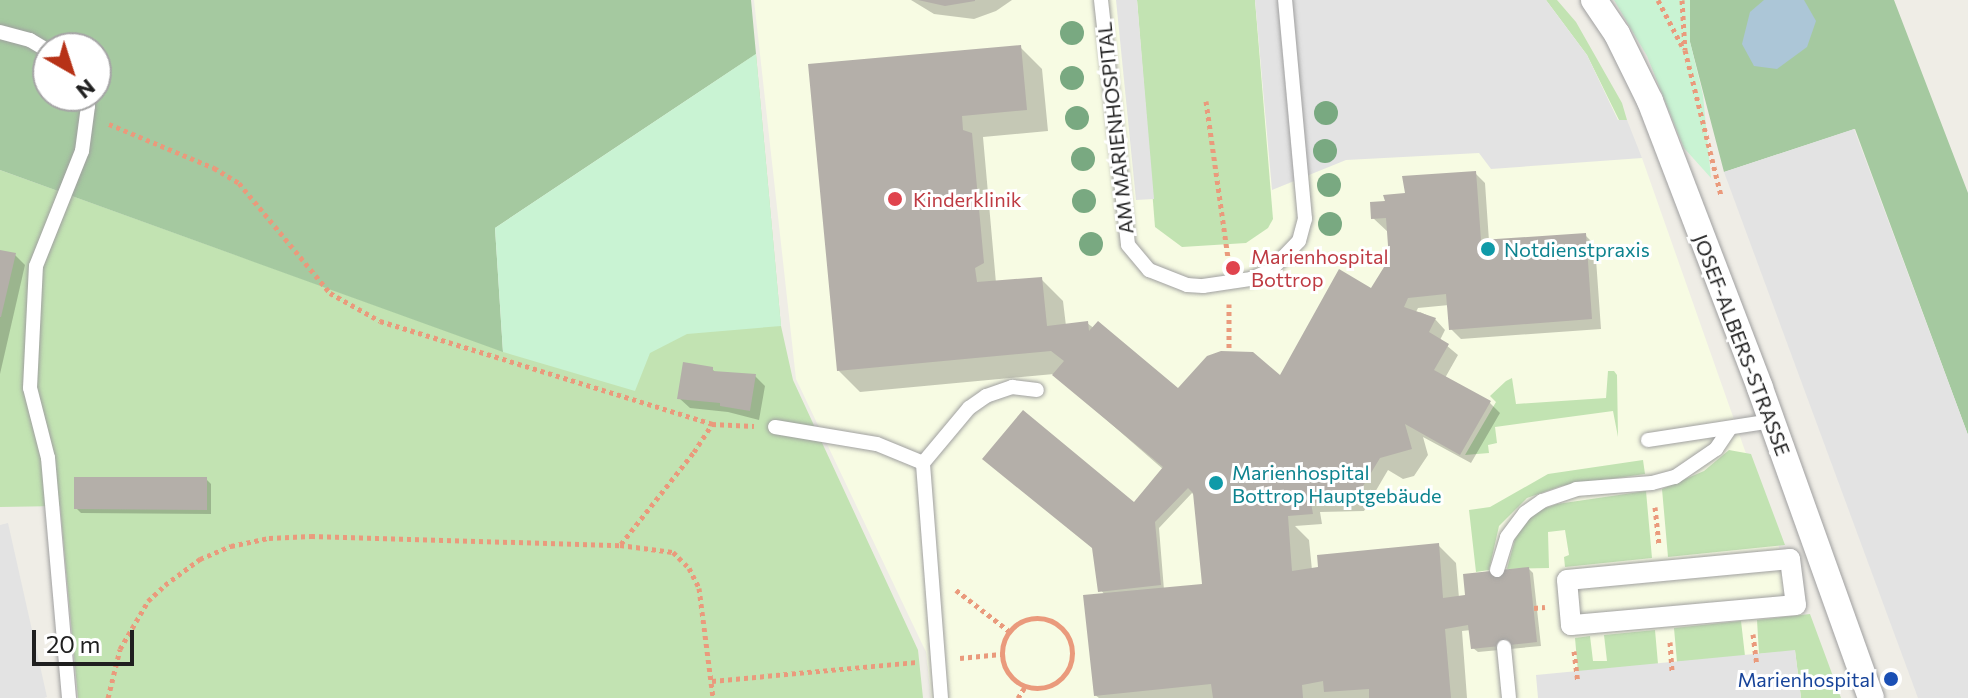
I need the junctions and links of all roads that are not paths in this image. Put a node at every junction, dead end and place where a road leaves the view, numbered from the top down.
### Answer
1 (1101, 0) edge
2 (1285, 0) edge
3 (1594, 0) edge
4 (0, 32) edge
5 (32, 41) edge
6 (86, 112) edge
7 (1037, 390) dead end
8 (1772, 421) junction
9 (775, 427) road end
10 (1730, 428) junction
11 (1648, 440) dead end
12 (923, 463) junction
13 (1497, 570) dead end
14 (1796, 605) joint
15 (1504, 647) dead end
16 (69, 698) edge
17 (941, 698) edge
18 (1509, 698) edge
19 (1871, 698) edge

1 - 2 lane, AM MARIENHOSPITAL
3 - 8 street, JOSEF-ALBERS-STRASSE
4 - 5 lane
6 - 16 lane
7 - 12 lane
8 - 10 lane
8 - 19 street, JOSEF-ALBERS-STRASSE
9 - 12 lane
10 - 11 lane
10 - 13 lane
12 - 17 lane
14 - 14 street
15 - 18 lane

